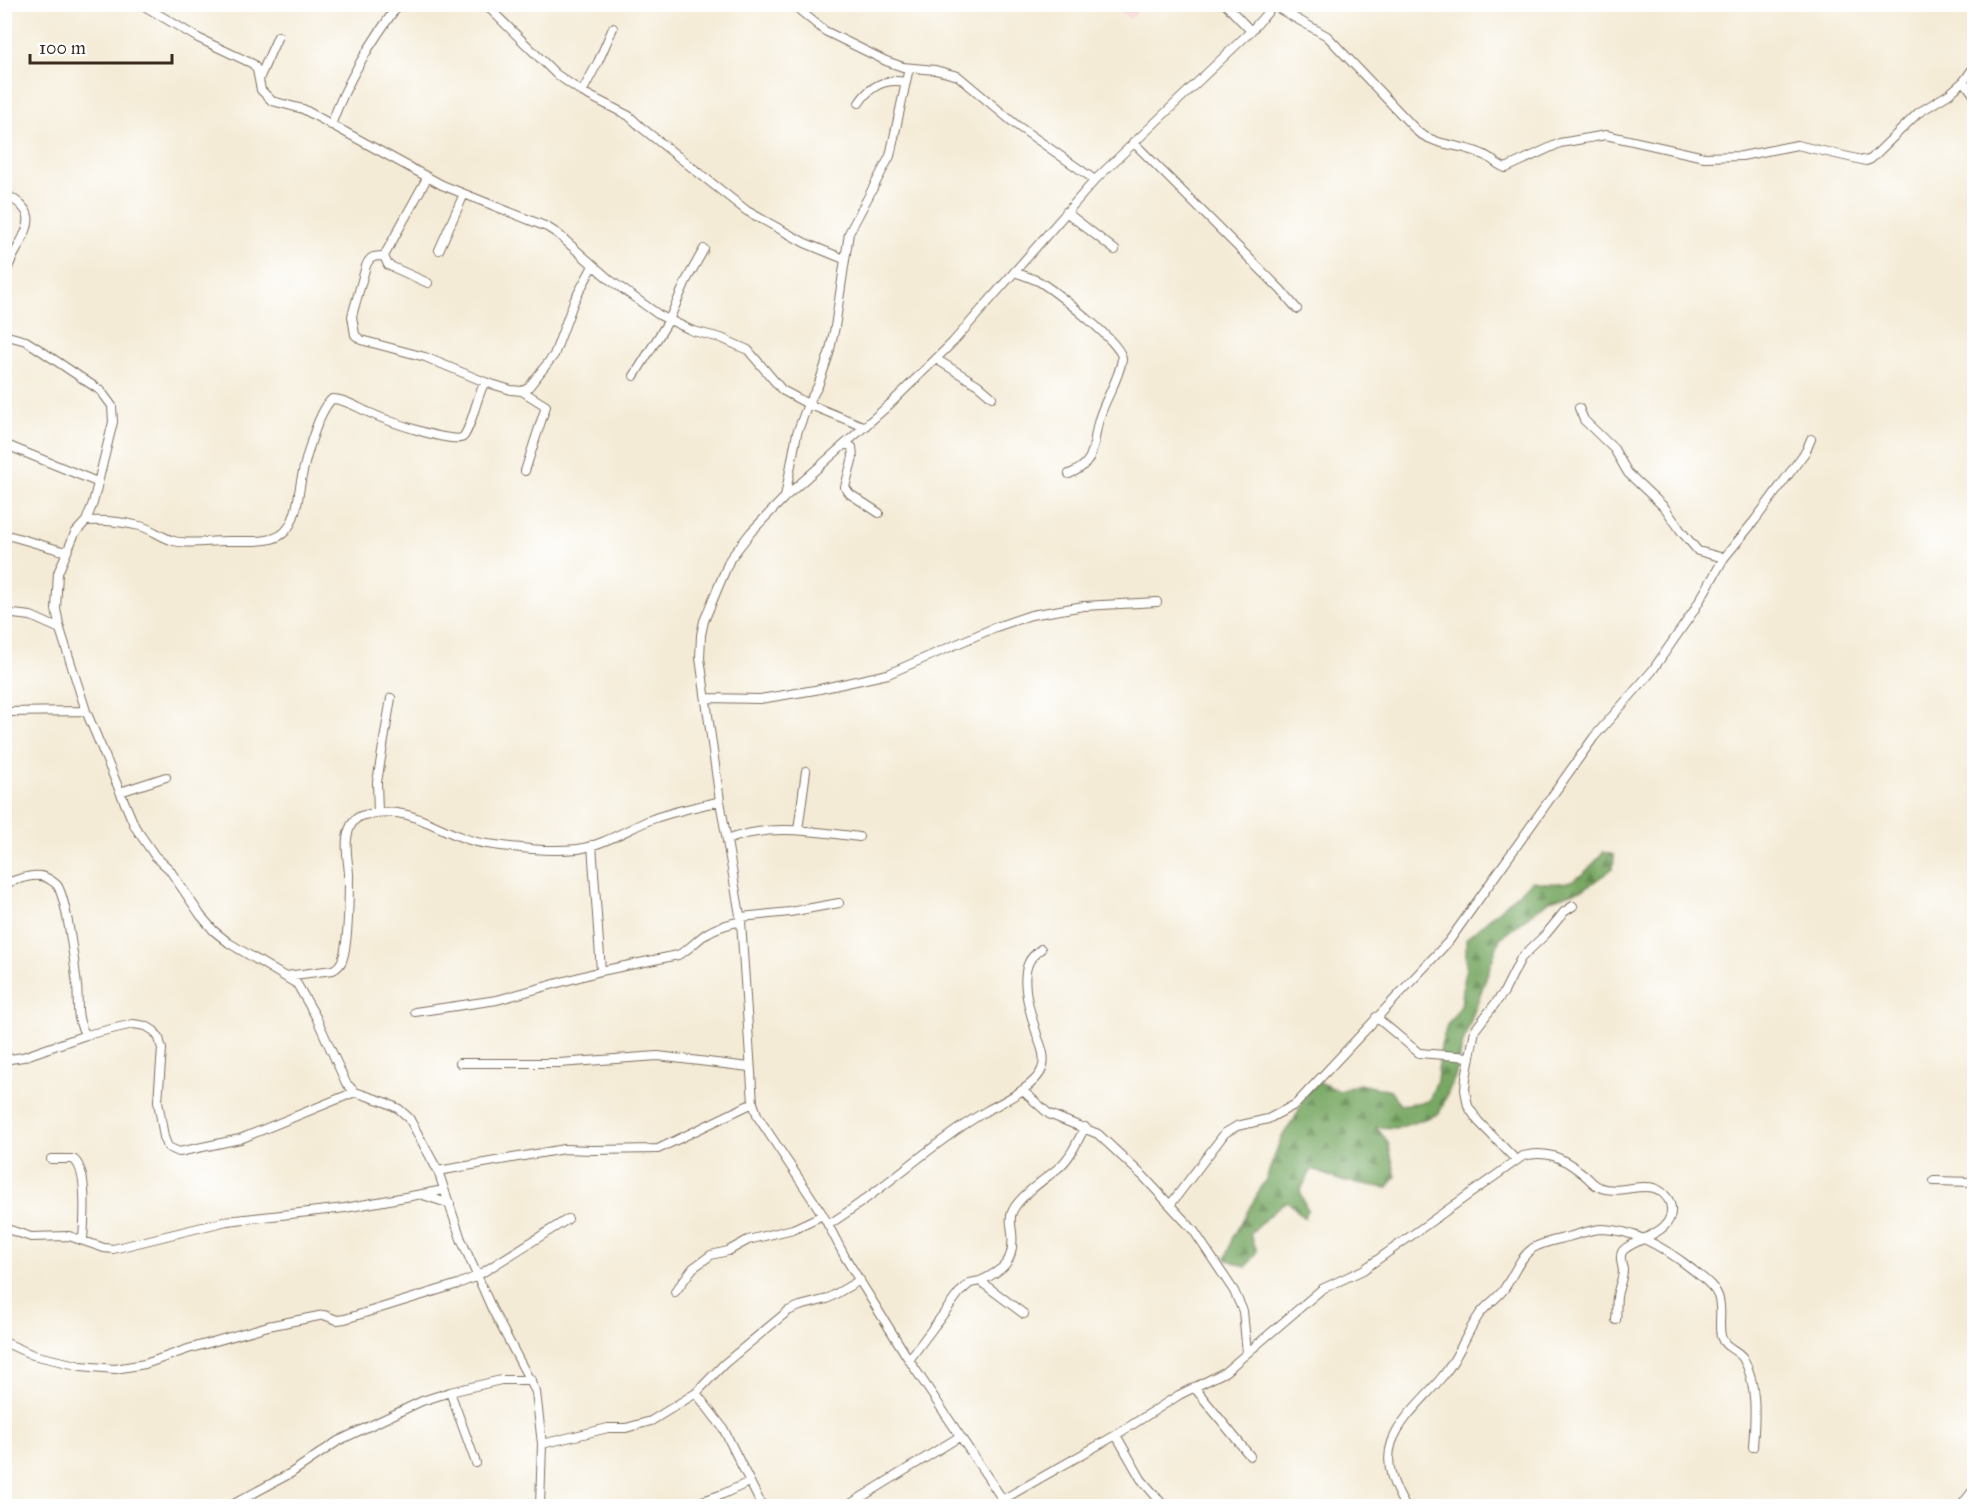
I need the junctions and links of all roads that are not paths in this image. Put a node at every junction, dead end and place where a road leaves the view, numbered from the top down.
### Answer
1 (141, 4) edge
2 (399, 4) edge
3 (485, 4) edge
4 (792, 4) edge
5 (1225, 4) edge
6 (1275, 5) edge
7 (613, 28) dead end
8 (1251, 31) junction
9 (278, 36) dead end
10 (1974, 67) edge
11 (909, 68) junction
12 (258, 80) junction
13 (1964, 81) junction
14 (905, 82) junction
15 (582, 92) junction
16 (1974, 95) edge
17 (859, 103) dead end
18 (332, 125) junction
19 (1133, 142) junction
20 (427, 178) junction
21 (1095, 180) junction
22 (4, 193) edge
23 (464, 194) junction
24 (1066, 212) junction
25 (704, 249) dead end
26 (439, 250) dead end
27 (1115, 250) dead end
28 (384, 256) junction
29 (844, 259) junction
30 (593, 266) junction
31 (1014, 272) junction
32 (4, 277) edge
33 (428, 283) dead end
34 (1297, 309) dead end
35 (669, 320) junction
36 (4, 335) edge
37 (936, 359) junction
38 (634, 376) dead end
39 (485, 382) junction
40 (522, 391) junction
41 (992, 397) dead end
42 (808, 404) junction
43 (1579, 408) dead end
44 (865, 427) junction
45 (1811, 439) dead end
46 (4, 444) edge
47 (846, 444) junction
48 (525, 471) dead end
49 (1069, 474) dead end
50 (97, 482) junction
51 (785, 497) junction
52 (879, 513) dead end
53 (86, 521) junction
54 (4, 534) edge
55 (66, 552) junction
56 (1724, 558) junction
57 (1157, 602) dead end
58 (4, 613) edge
59 (60, 628) junction
60 (391, 698) dead end
61 (706, 698) junction
62 (87, 711) junction
63 (4, 712) edge
64 (806, 771) dead end
65 (166, 777) dead end
66 (120, 792) junction
67 (720, 801) junction
68 (378, 812) junction
69 (798, 830) junction
70 (859, 837) dead end
71 (727, 840) junction
72 (592, 845) junction
73 (4, 884) edge
74 (839, 903) dead end
75 (1573, 906) dead end
76 (741, 919) junction
77 (1041, 949) dead end
78 (601, 971) junction
79 (286, 975) junction
80 (415, 1012) dead end
81 (1376, 1017) junction
82 (86, 1035) junction
83 (1470, 1057) junction
84 (4, 1060) edge
85 (460, 1063) dead end
86 (749, 1067) junction
87 (1022, 1090) junction
88 (355, 1092) junction
89 (753, 1103) junction
90 (1085, 1127) junction
91 (51, 1159) dead end
92 (1516, 1160) junction
93 (438, 1171) junction
94 (1934, 1181) dead end
95 (1974, 1182) edge
96 (444, 1190) junction
97 (418, 1194) junction
98 (450, 1204) junction
99 (1170, 1205) junction
100 (823, 1215) junction
101 (568, 1219) dead end
102 (828, 1225) junction
103 (4, 1228) edge
104 (1646, 1239) junction
105 (83, 1240) junction
106 (477, 1276) junction
107 (860, 1280) junction
108 (980, 1281) junction
109 (675, 1292) dead end
110 (1024, 1314) dead end
111 (1616, 1320) dead end
112 (4, 1342) edge
113 (1247, 1353) junction
114 (909, 1360) junction
115 (531, 1380) junction
116 (1194, 1387) junction
117 (450, 1392) junction
118 (696, 1393) junction
119 (1116, 1435) junction
120 (960, 1437) junction
121 (542, 1444) junction
122 (1753, 1447) dead end
123 (1250, 1456) dead end
124 (476, 1462) dead end
125 (749, 1482) junction
126 (1974, 1489) edge
127 (1005, 1503) edge
128 (230, 1506) edge
129 (540, 1506) edge
130 (688, 1506) edge
131 (762, 1506) edge
132 (847, 1506) edge
133 (1164, 1506) edge
134 (1405, 1506) edge
135 (1961, 1506) edge

1 - 12 street
2 - 18 street
3 - 15 street
4 - 11 street
5 - 8 street
6 - 8 street
6 - 13 street
7 - 15 street
8 - 19 street
9 - 12 street
10 - 13 street
11 - 14 street
11 - 21 street
12 - 18 street
13 - 16 street
14 - 17 street
14 - 29 street
15 - 29 street
18 - 20 street
19 - 21 street
19 - 34 street
20 - 23 street
20 - 28 street
21 - 24 street
22 - 32 street
23 - 26 street
23 - 30 street
24 - 27 street
24 - 31 street
25 - 35 street
28 - 33 street
28 - 39 street
29 - 42 street
30 - 35 street
30 - 40 street
31 - 37 street
31 - 49 street
35 - 38 street
35 - 42 street
36 - 50 street
37 - 41 street
37 - 44 street
39 - 40 street
39 - 53 street
40 - 48 street
42 - 44 street
42 - 51 street
43 - 56 street
44 - 47 street
45 - 56 street
46 - 50 street
47 - 51 street
47 - 52 street
50 - 53 street
51 - 61 street
53 - 55 street
54 - 55 street
55 - 59 street
56 - 81 street
57 - 61 street
58 - 59 street
59 - 62 street
60 - 68 street
61 - 67 street
62 - 63 street
62 - 66 street
64 - 69 street
65 - 66 street
66 - 79 street
67 - 71 street
67 - 72 street
68 - 72 street
68 - 79 street
69 - 70 street
69 - 71 street
71 - 76 street
72 - 78 street
73 - 82 street
74 - 76 street
75 - 83 street
76 - 78 street
76 - 86 street
77 - 87 street
78 - 80 street
79 - 88 street
81 - 83 street
81 - 99 street
82 - 84 street
82 - 88 street
83 - 92 street
85 - 86 street
86 - 89 street
87 - 90 street
87 - 102 street
88 - 93 street
89 - 93 street
89 - 100 street
90 - 99 street
90 - 108 street
91 - 105 street
92 - 104 street
92 - 113 street
93 - 96 street
94 - 95 street
96 - 97 street
96 - 98 street
97 - 98 street
97 - 105 street
98 - 106 street
99 - 113 street
100 - 102 street
100 - 109 street
101 - 106 street
102 - 107 street
103 - 105 street
104 - 111 street
104 - 122 street
104 - 134 street
106 - 112 street
106 - 115 street
107 - 114 street
107 - 118 street
108 - 110 street
108 - 114 street
113 - 116 street
114 - 120 street
115 - 117 street
115 - 121 street
116 - 119 street
116 - 123 street
117 - 124 street
117 - 128 street
118 - 121 street
118 - 125 street
119 - 127 street
119 - 133 street
120 - 127 street
120 - 132 street
121 - 129 street
125 - 130 street
125 - 131 street
126 - 135 street

